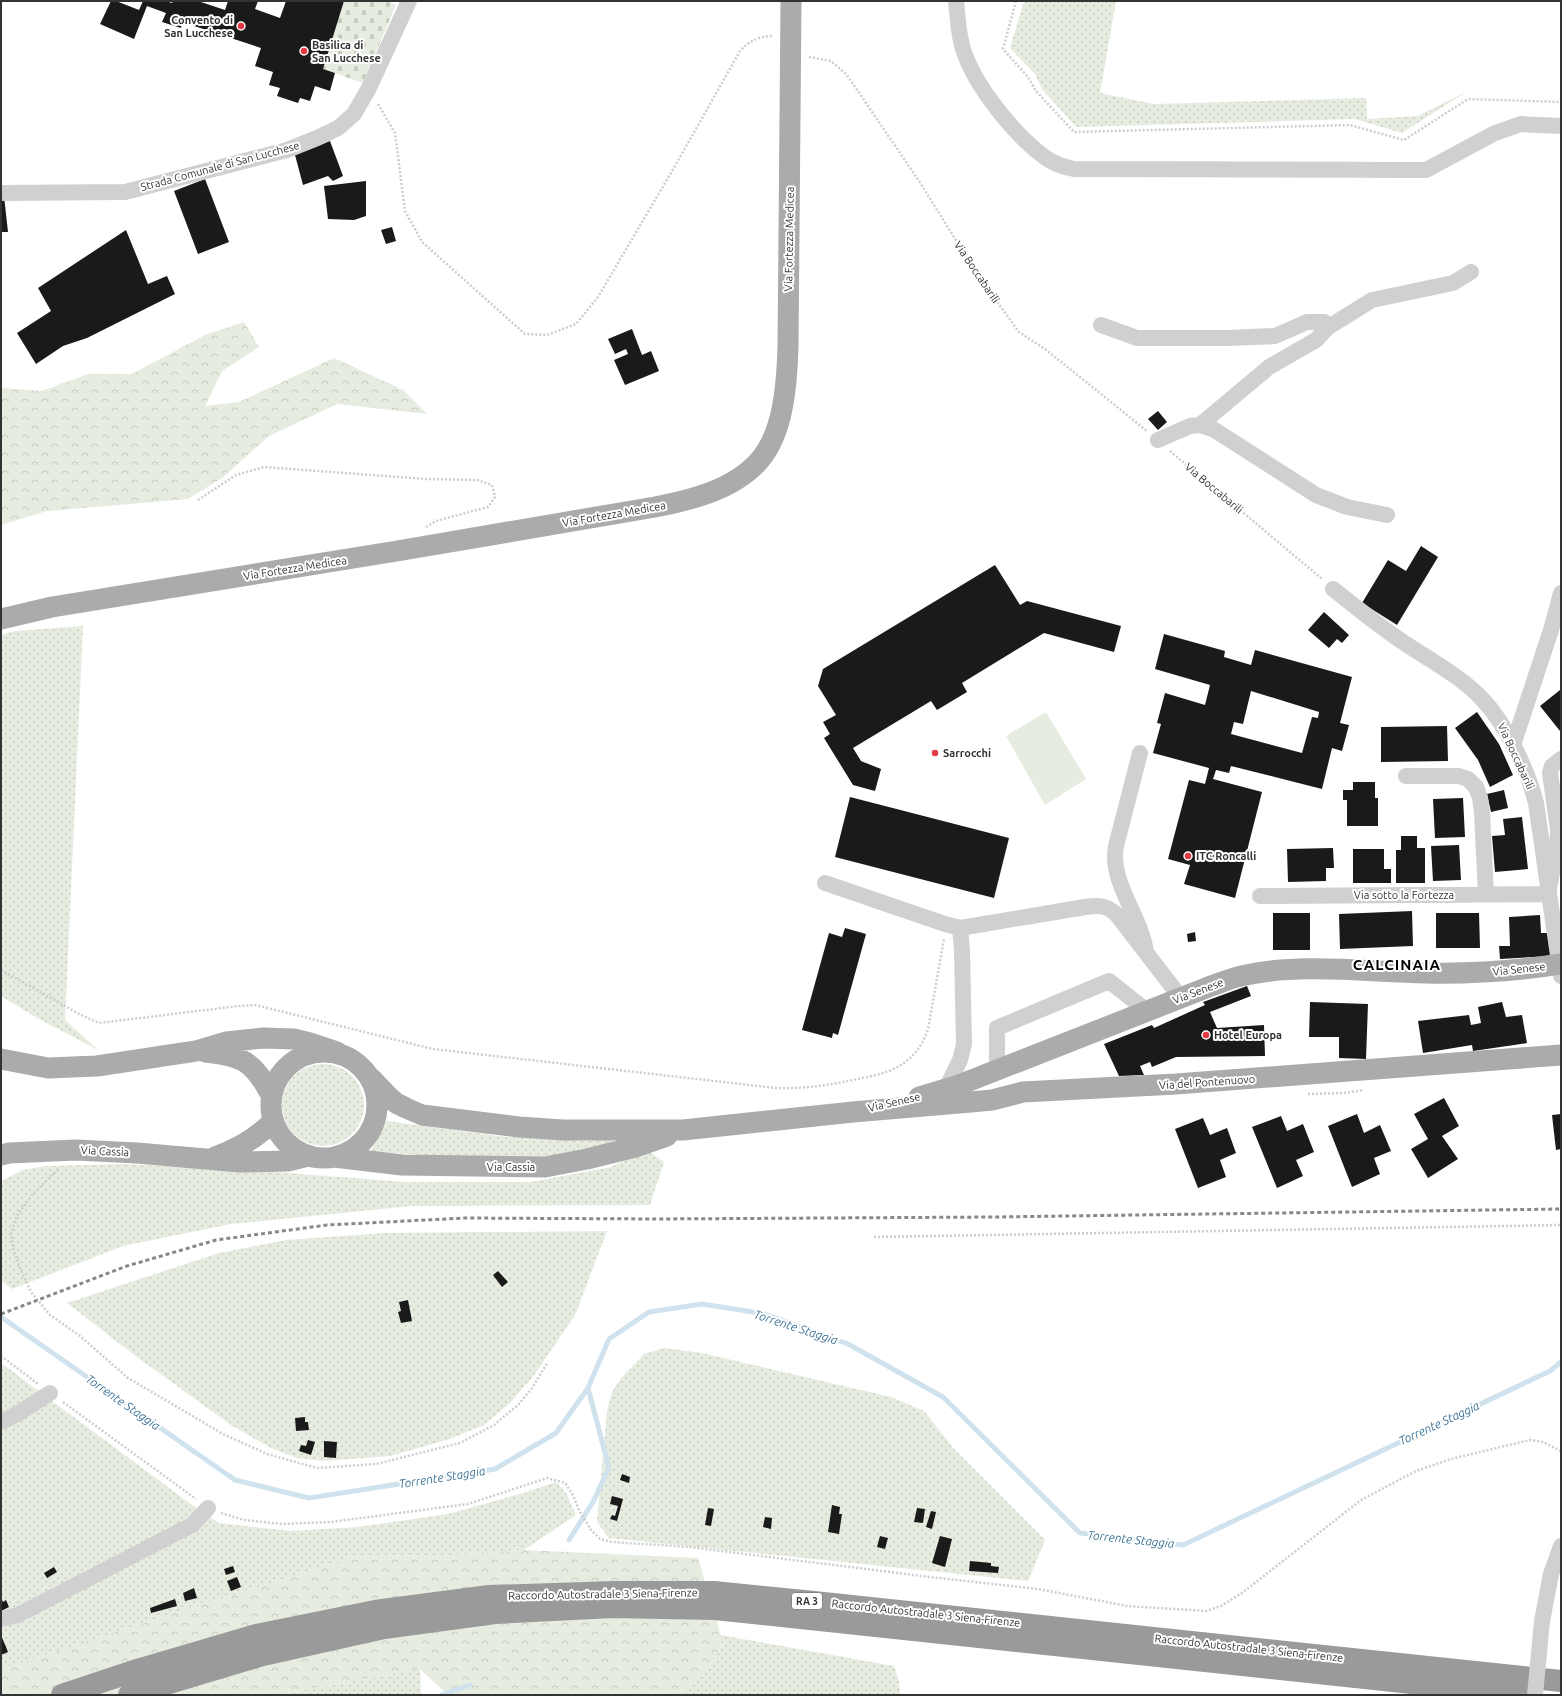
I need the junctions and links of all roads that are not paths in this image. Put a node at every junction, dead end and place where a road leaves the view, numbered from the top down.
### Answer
1 (409, 1) edge
2 (791, 1) edge
3 (956, 1) edge
4 (1561, 126) edge
5 (1, 193) edge
6 (1472, 272) dead end
7 (1101, 325) dead end
8 (1327, 328) junction
9 (1200, 425) junction
10 (1158, 440) road end
11 (1387, 515) dead end
12 (1333, 589) road end
13 (1561, 593) edge
14 (1, 619) edge
15 (1513, 746) junction
16 (1140, 753) dead end
17 (1561, 759) edge
18 (1406, 776) dead end
19 (1117, 873) junction
20 (825, 883) dead end
21 (1486, 894) junction
22 (1548, 894) junction
23 (1260, 896) dead end
24 (1104, 906) junction
25 (953, 926) junction
26 (1147, 956) junction
27 (1561, 968) edge
28 (1181, 998) junction
29 (1148, 1011) junction
30 (1, 1045) edge
31 (196, 1051) junction
32 (337, 1052) junction
33 (1561, 1055) edge
34 (1, 1059) edge
35 (1020, 1061) junction
36 (68, 1066) junction
37 (997, 1070) junction
38 (371, 1078) junction
39 (946, 1090) junction
40 (271, 1095) junction
41 (1004, 1097) junction
42 (853, 1112) junction
43 (273, 1121) junction
44 (683, 1130) junction
45 (1, 1155) edge
46 (308, 1156) junction
47 (334, 1158) junction
48 (209, 1159) junction
49 (50, 1393) road end
50 (1, 1422) edge
51 (208, 1508) road end
52 (1561, 1546) edge
53 (1, 1618) edge
54 (1561, 1681) edge
55 (62, 1695) edge
56 (129, 1695) edge
57 (1524, 1695) edge
58 (1535, 1695) edge

1 - 5 street, Strada Comunale di San Lucchese
2 - 14 main road, Via Fortezza Medicea
3 - 4 street
6 - 8 street
7 - 8 street
8 - 9 street
9 - 10 street
9 - 11 street
12 - 15 street, Via Boccabarili
13 - 15 street
15 - 22 street, Via Boccabarili
16 - 19 street
17 - 22 street
18 - 21 street
19 - 24 street
19 - 26 street
20 - 25 street
21 - 22 street, Via sotto la Fortezza
21 - 23 street, Via sotto la Fortezza
22 - 27 street, Via Boccabarili
24 - 25 street
24 - 26 street
25 - 39 street
26 - 28 street
27 - 28 main road, Via Senese
28 - 29 main road, Via Senese
29 - 35 main road, Via Senese
29 - 37 street
30 - 36 main road
31 - 32 main road
31 - 36 main road
31 - 40 main road
32 - 38 main road, Via Cassia
32 - 40 main road, Via Cassia
33 - 41 main road, Via del Pontenuovo
34 - 36 main road
35 - 37 main road, Via Senese
35 - 41 main road
37 - 39 main road, Via Senese
38 - 44 main road, Via Cassia
38 - 47 main road, Via Cassia
39 - 42 main road, Via Senese
40 - 43 main road, Via Cassia
41 - 42 main road, Via del Pontenuovo
42 - 44 main road, Via Cassia
43 - 46 main road, Via Cassia
43 - 48 main road, Via Cassia
44 - 47 main road, Via Cassia
45 - 48 main road, Via Cassia
46 - 47 main road, Via Cassia
46 - 48 main road, Via Cassia
49 - 50 street
51 - 53 street
52 - 58 street, bridge
54 - 55 highway, Raccordo Autostradale 3 Siena-Firenze / RA 3
56 - 57 highway, Raccordo Autostradale 3 Siena-Firenze / RA 3

